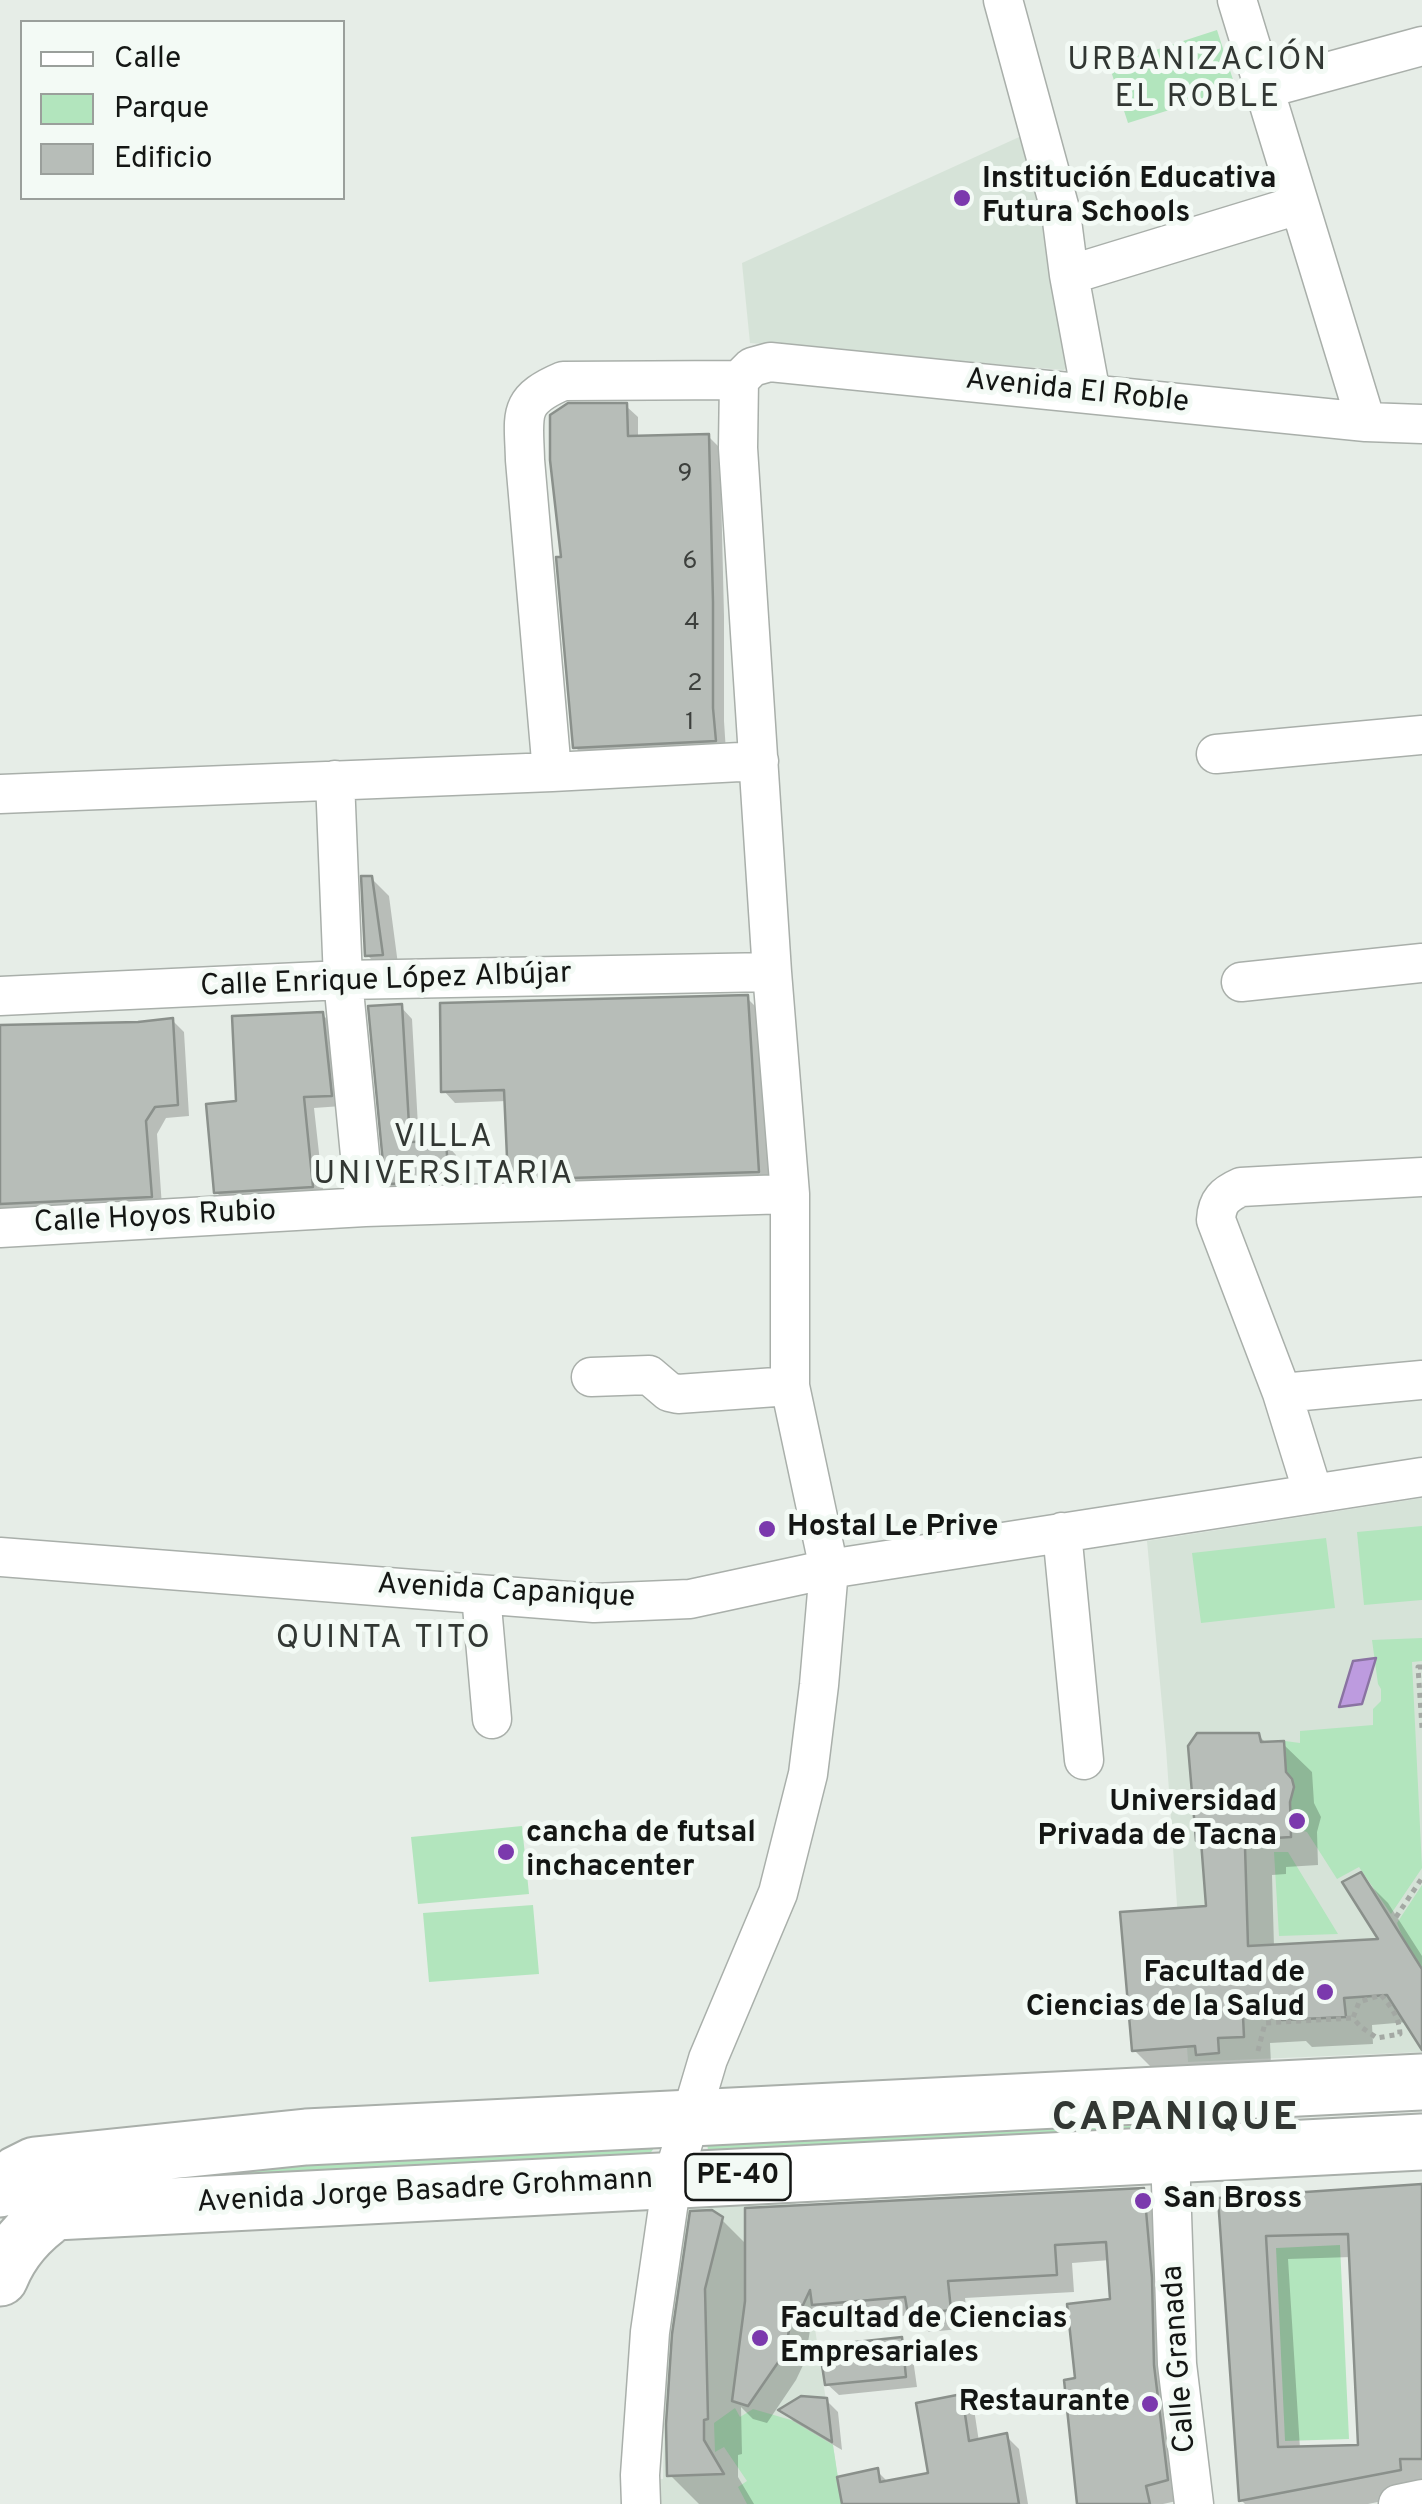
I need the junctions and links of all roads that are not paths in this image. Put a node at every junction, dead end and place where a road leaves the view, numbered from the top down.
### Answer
1 (1003, 0) edge
2 (1237, 0) edge
3 (1422, 46) edge
4 (1264, 89) junction
5 (1298, 204) junction
6 (1069, 275) junction
7 (738, 380) junction
8 (1091, 394) junction
9 (1366, 422) junction
10 (1422, 424) edge
11 (1422, 735) edge
12 (1216, 754) dead end
13 (759, 761) junction
14 (552, 772) junction
15 (335, 780) junction
16 (0, 794) edge
17 (1422, 963) edge
18 (772, 972) junction
19 (343, 980) junction
20 (1240, 982) dead end
21 (0, 996) edge
22 (1422, 1178) edge
23 (790, 1194) junction
24 (366, 1208) junction
25 (0, 1228) edge
26 (591, 1377) dead end
27 (1422, 1380) edge
28 (790, 1386) junction
29 (1282, 1394) junction
30 (1422, 1476) edge
31 (1313, 1493) junction
32 (1062, 1532) junction
33 (0, 1557) edge
34 (829, 1568) junction
35 (481, 1595) junction
36 (492, 1719) dead end
37 (1084, 1760) dead end
38 (1422, 2082) edge
39 (1179, 2095) junction
40 (689, 2120) junction
41 (1422, 2142) edge
42 (1170, 2154) junction
43 (672, 2180) junction
44 (0, 2189) edge
45 (0, 2275) edge
46 (1422, 2499) edge
47 (642, 2504) edge
48 (1194, 2504) edge
49 (1398, 2504) edge

1 - 6 street
2 - 4 street
3 - 4 street
4 - 5 street
5 - 6 street
5 - 9 street
6 - 8 street
7 - 8 street, Avenida El Roble
7 - 13 street
7 - 14 street
8 - 9 street, Avenida El Roble
9 - 10 street, Avenida El Roble
11 - 12 street
13 - 14 street
13 - 18 street
14 - 15 street
15 - 16 street
15 - 19 street
17 - 20 street
18 - 19 street, Calle Enrique López Albújar
18 - 23 street
19 - 21 street, Calle Enrique López Albújar
19 - 24 street
22 - 29 street
23 - 24 street, Calle Hoyos Rubio
23 - 28 street
24 - 25 street, Calle Hoyos Rubio
26 - 28 street
27 - 29 street
28 - 34 street
29 - 31 street
30 - 31 street, Avenida Capanique
31 - 32 street, Avenida Capanique
32 - 34 street, Avenida Capanique
32 - 37 street
33 - 35 street, Avenida Capanique
34 - 35 street, Avenida Capanique
34 - 40 street
35 - 36 street
38 - 39 highway, Avenida Jorge Basadre Grohmann / PE-40
39 - 40 highway, Avenida Jorge Basadre Grohmann / PE-40
39 - 42 street, Calle Granada
40 - 43 street
40 - 44 highway, Avenida Jorge Basadre Grohmann / PE-40
41 - 42 highway, Avenida Jorge Basadre Grohmann / PE-40
42 - 43 highway, Avenida Jorge Basadre Grohmann / PE-40
42 - 48 street, Calle Granada
43 - 45 highway, Avenida Jorge Basadre Grohmann / PE-40
43 - 47 street
46 - 49 street

